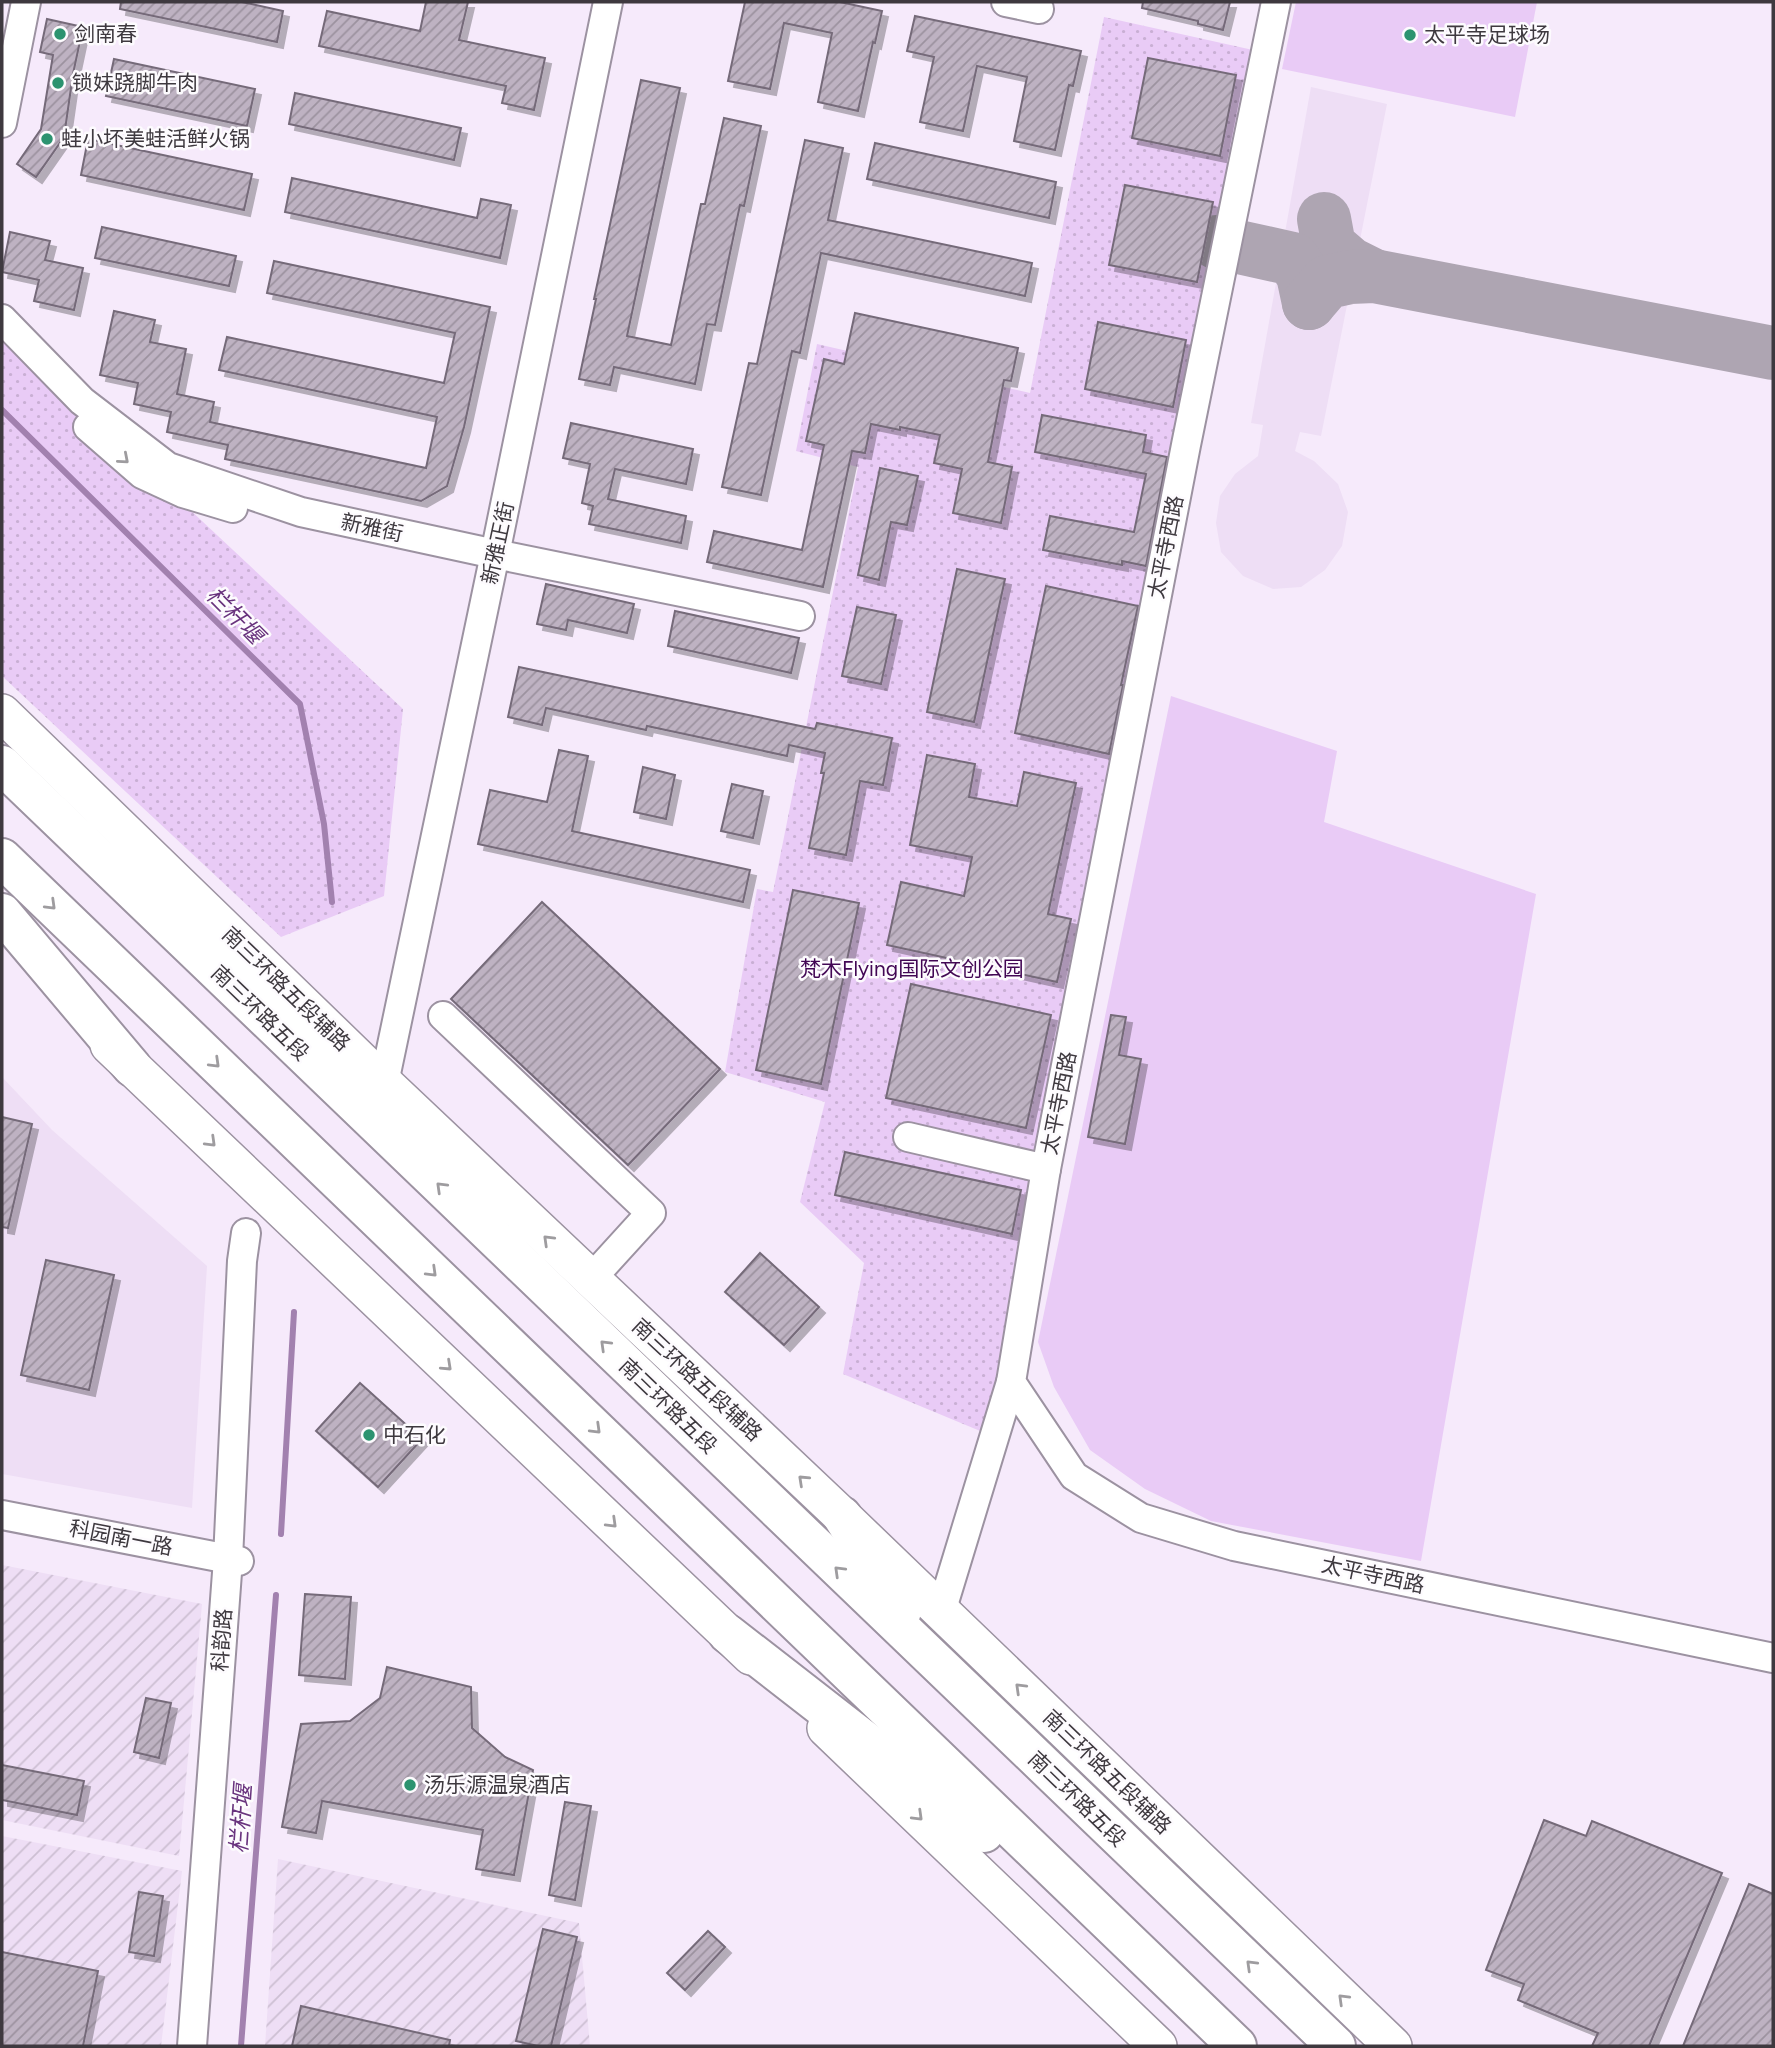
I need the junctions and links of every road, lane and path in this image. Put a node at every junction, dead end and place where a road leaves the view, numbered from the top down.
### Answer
1 (26, 2) edge
2 (608, 2) edge
3 (1006, 2) edge
4 (1276, 2) edge
5 (1039, 9) dead end
6 (2, 123) edge
7 (2, 319) edge
8 (2, 346) edge
9 (301, 512) junction
10 (495, 554) junction
11 (800, 616) dead end
12 (2, 713) edge
13 (2, 765) edge
14 (2, 858) edge
15 (2, 914) edge
16 (2, 943) edge
17 (443, 1016) dead end
18 (132, 1068) junction
19 (384, 1083) junction
20 (908, 1137) dead end
21 (1046, 1169) junction
22 (246, 1233) dead end
23 (590, 1280) junction
24 (1011, 1382) junction
25 (2, 1516) edge
26 (842, 1516) junction
27 (234, 1560) junction
28 (940, 1612) junction
29 (728, 1634) junction
30 (1773, 1658) edge
31 (935, 1663) junction
32 (1143, 1956) junction
33 (192, 2046) edge
34 (1158, 2046) edge
35 (1237, 2046) edge
36 (1336, 2046) edge
37 (1392, 2046) edge

1 - 6 street
2 - 10 street, 新雅正街
3 - 5 street
4 - 21 street, 太平寺西路
7 - 9 street, 新雅街
8 -> 9 street
9 - 10 street, 新雅街
10 - 11 street, 新雅街
10 - 19 street, 新雅正街
12 - 19 main road, 南三环路五段辅路
31 -> 13 highway, 南三环路五段
14 -> 32 highway
15 - 18 highway
16 - 18 main road
17 - 23 street
18 -> 29 main road
23 -> 19 main road, 南三环路五段辅路
20 - 21 street
21 - 24 street, 太平寺西路
22 - 27 street, 科韵路
26 -> 23 main road, 南三环路五段辅路
24 - 28 street
24 - 30 street, 太平寺西路
25 - 27 street, 科园南一路
26 - 28 main road, 南三环路五段辅路
26 - 31 highway
27 - 33 street, 科韵路
37 -> 28 main road, 南三环路五段辅路
29 - 32 highway
29 -> 34 main road
36 -> 31 highway, 南三环路五段
32 - 35 highway

